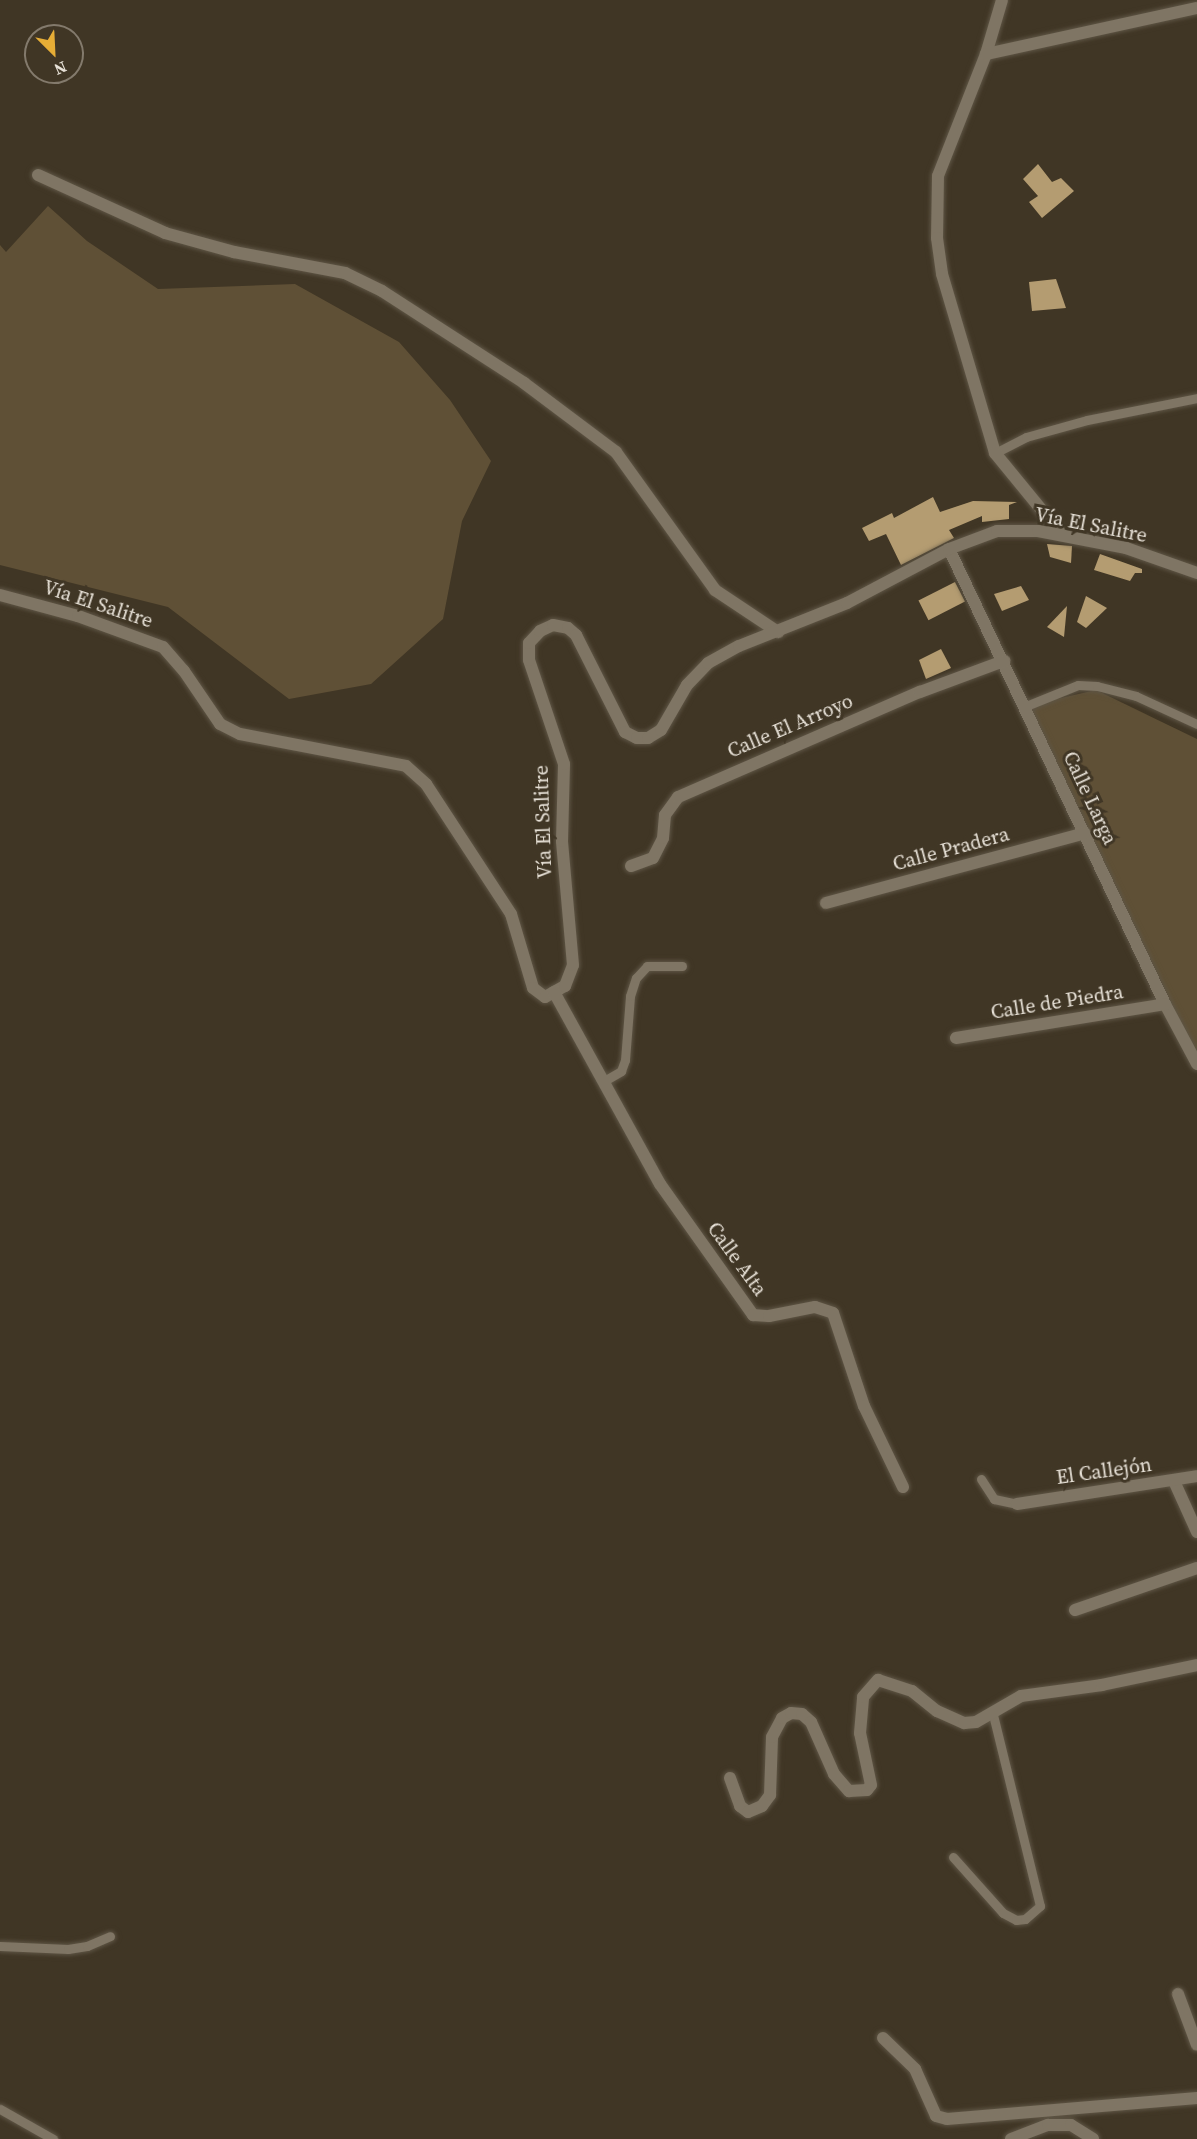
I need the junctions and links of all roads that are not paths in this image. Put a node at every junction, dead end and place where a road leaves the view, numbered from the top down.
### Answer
1 (1002, 0) edge
2 (1197, 8) edge
3 (986, 54) junction
4 (38, 175) dead end
5 (1197, 398) edge
6 (996, 453) junction
7 (1062, 536) junction
8 (949, 549) junction
9 (1197, 573) edge
10 (0, 595) edge
11 (778, 632) junction
12 (1004, 661) junction
13 (1026, 706) junction
14 (1197, 724) edge
15 (1085, 833) junction
16 (631, 866) dead end
17 (826, 903) dead end
18 (682, 966) dead end
19 (554, 992) junction
20 (1165, 1004) junction
21 (956, 1038) dead end
22 (1197, 1064) edge
23 (604, 1081) junction
24 (1197, 1476) edge
25 (981, 1479) dead end
26 (1174, 1480) junction
27 (903, 1487) dead end
28 (1017, 1504) joint
29 (1197, 1532) edge
30 (1197, 1568) edge
31 (1076, 1610) dead end
32 (1197, 1665) edge
33 (993, 1714) junction
34 (730, 1778) dead end
35 (953, 1857) dead end
36 (110, 1936) dead end
37 (0, 1946) edge
38 (1178, 1994) dead end
39 (883, 2038) dead end
40 (1197, 2045) edge
41 (1197, 2097) edge
42 (0, 2109) edge
43 (53, 2139) edge
44 (1011, 2139) edge
45 (1093, 2139) edge

1 - 3 street
2 - 3 street
3 - 6 street
4 - 11 street
5 - 6 lane
6 - 7 street
7 - 8 street, Vía El Salitre
7 - 9 street, Vía El Salitre
8 - 11 street, Vía El Salitre
8 - 12 street, Calle Larga
10 - 19 street, Vía El Salitre
11 - 19 street, Vía El Salitre
12 - 13 street, Calle Larga
12 - 16 street, Calle El Arroyo
13 - 14 lane
13 - 15 street, Calle Larga
15 - 17 street, Calle Pradera
15 - 20 street, Calle Larga
18 - 23 lane
19 - 23 street, Calle Alta
20 - 21 street, Calle de Piedra
20 - 22 street, Calle Larga
23 - 27 street, Calle Alta
24 - 26 street, El Callejón
25 - 28 lane
26 - 28 street, El Callejón
26 - 29 street
30 - 31 street
32 - 33 street
33 - 34 street
33 - 35 lane
36 - 37 lane
38 - 40 street
39 - 41 street
42 - 43 lane
44 - 45 street

